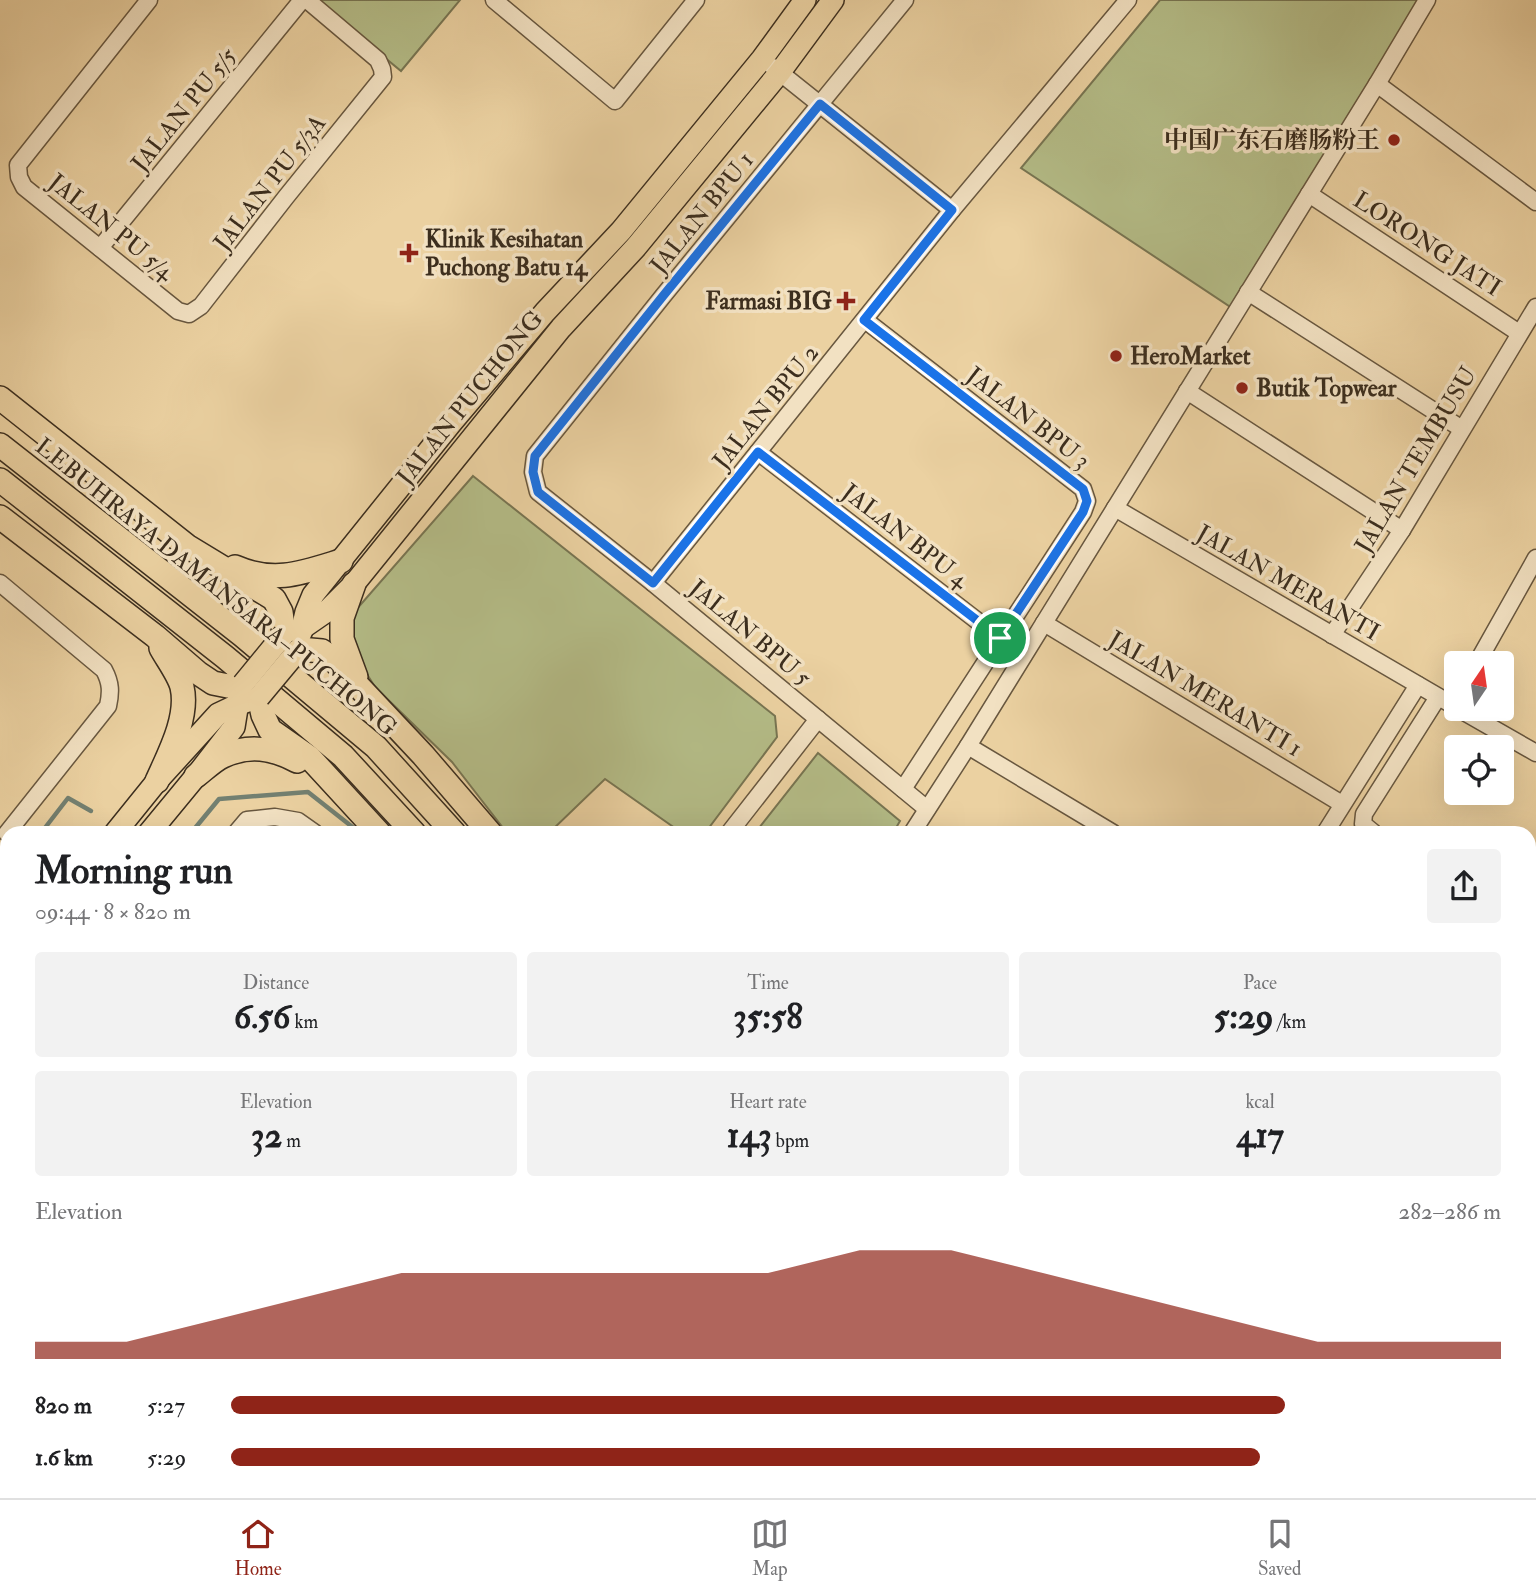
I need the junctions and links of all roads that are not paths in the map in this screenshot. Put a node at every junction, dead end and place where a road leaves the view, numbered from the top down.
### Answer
1 (149, 0) edge
2 (305, 0) edge
3 (696, 0) edge
4 (805, 0) edge
5 (833, 0) edge
6 (905, 0) edge
7 (1128, 0) edge
8 (1427, 0) edge
9 (500, 2) edge
10 (762, 59) junction
11 (780, 72) junction
12 (1377, 84) junction
13 (820, 104) junction
14 (1309, 194) junction
15 (1536, 202) edge
16 (952, 210) junction
17 (100, 248) junction
18 (1248, 292) junction
19 (1536, 307) edge
20 (189, 314) joint
21 (864, 320) junction
22 (1520, 333) junction
23 (1187, 391) junction
24 (0, 398) edge
25 (1462, 429) junction
26 (0, 445) edge
27 (758, 452) junction
28 (535, 456) joint
29 (0, 480) edge
30 (1115, 508) junction
31 (0, 517) edge
32 (1402, 530) junction
33 (187, 546) junction
34 (1536, 558) edge
35 (341, 561) junction
36 (0, 583) edge
37 (653, 583) junction
38 (354, 584) junction
39 (1044, 623) junction
40 (1332, 635) junction
41 (155, 636) junction
42 (295, 637) junction
43 (1000, 638) junction
44 (1484, 651) edge
45 (1023, 656) junction
46 (1418, 685) junction
47 (359, 687) junction
48 (247, 695) junction
49 (1444, 699) edge
50 (1444, 713) edge
51 (818, 719) junction
52 (1482, 721) edge
53 (968, 746) junction
54 (1536, 753) edge
55 (196, 776) junction
56 (157, 780) junction
57 (333, 783) junction
58 (903, 789) junction
59 (1342, 804) junction
60 (927, 809) junction
61 (13, 826) edge
62 (121, 826) edge
63 (155, 826) edge
64 (242, 826) edge
65 (305, 826) edge
66 (373, 826) edge
67 (408, 826) edge
68 (448, 826) edge
69 (484, 826) edge
70 (734, 826) edge
71 (916, 826) edge
72 (1101, 826) edge
73 (1329, 826) edge
74 (1365, 826) edge

1 - 17 street, JALAN PU 5/4
2 - 17 street, JALAN PU 5/5
2 - 20 street, JALAN PU 5/3A
3 - 9 street
4 - 10 main road, JALAN PUCHONG
5 - 11 main road, JALAN PUCHONG
6 - 13 street, JALAN BPU 1
7 - 16 street, JALAN BPU 2
8 - 12 street
10 - 11 street
10 - 35 main road, JALAN PUCHONG
11 - 13 street
11 - 38 main road, JALAN PUCHONG
12 - 14 street
12 - 15 street
13 - 16 street
13 - 28 street, JALAN BPU 1
14 - 18 street
14 - 22 street, LORONG JATI
16 - 21 street, JALAN BPU 2
17 - 20 street, JALAN PU 5/4
18 - 23 street
18 - 25 street
19 - 22 street, JALAN TEMBUSU
21 - 27 street, JALAN BPU 2
21 - 43 street, JALAN BPU 3
22 - 25 street, JALAN TEMBUSU
23 - 30 street
23 - 32 street
24 - 33 highway
25 - 32 street, JALAN TEMBUSU
26 - 68 highway, LEBUHRAYA DAMANSARA–PUCHONG
27 - 37 street, JALAN BPU 2
27 - 43 street, JALAN BPU 4
28 - 37 street, JALAN BPU 5
29 - 67 highway, LEBUHRAYA DAMANSARA–PUCHONG
30 - 39 street
30 - 40 street, JALAN MERANTI
31 - 41 highway
32 - 40 street, JALAN TEMBUSU
33 - 35 highway
33 - 42 highway
34 - 44 street
35 - 42 main road, JALAN PUCHONG
36 - 61 street
37 - 51 street, JALAN BPU 5
38 - 42 main road, JALAN PUCHONG
38 - 47 highway
39 - 45 street
39 - 59 street, JALAN MERANTI 1
40 - 46 street, JALAN MERANTI
41 - 48 highway
41 - 56 highway
42 - 47 highway
42 - 48 main road, JALAN PUCHONG, bridge
43 - 45 street, JALAN BPU 4
43 - 58 street, JALAN BPU 3
45 - 53 street
46 - 49 street, JALAN MERANTI
46 - 59 street
47 - 69 highway
48 - 55 main road, JALAN PUCHONG
48 - 56 main road, JALAN PUCHONG
48 - 57 highway
50 - 74 street
51 - 58 street, JALAN BPU 5
51 - 70 street
52 - 54 street, JALAN MERANTI
53 - 60 street
53 - 72 street
55 - 57 highway
55 - 63 main road, JALAN PUCHONG
56 - 62 main road, JALAN PUCHONG
57 - 66 highway
58 - 60 street, JALAN BPU 5
59 - 73 street
60 - 71 street
64 - 65 street

